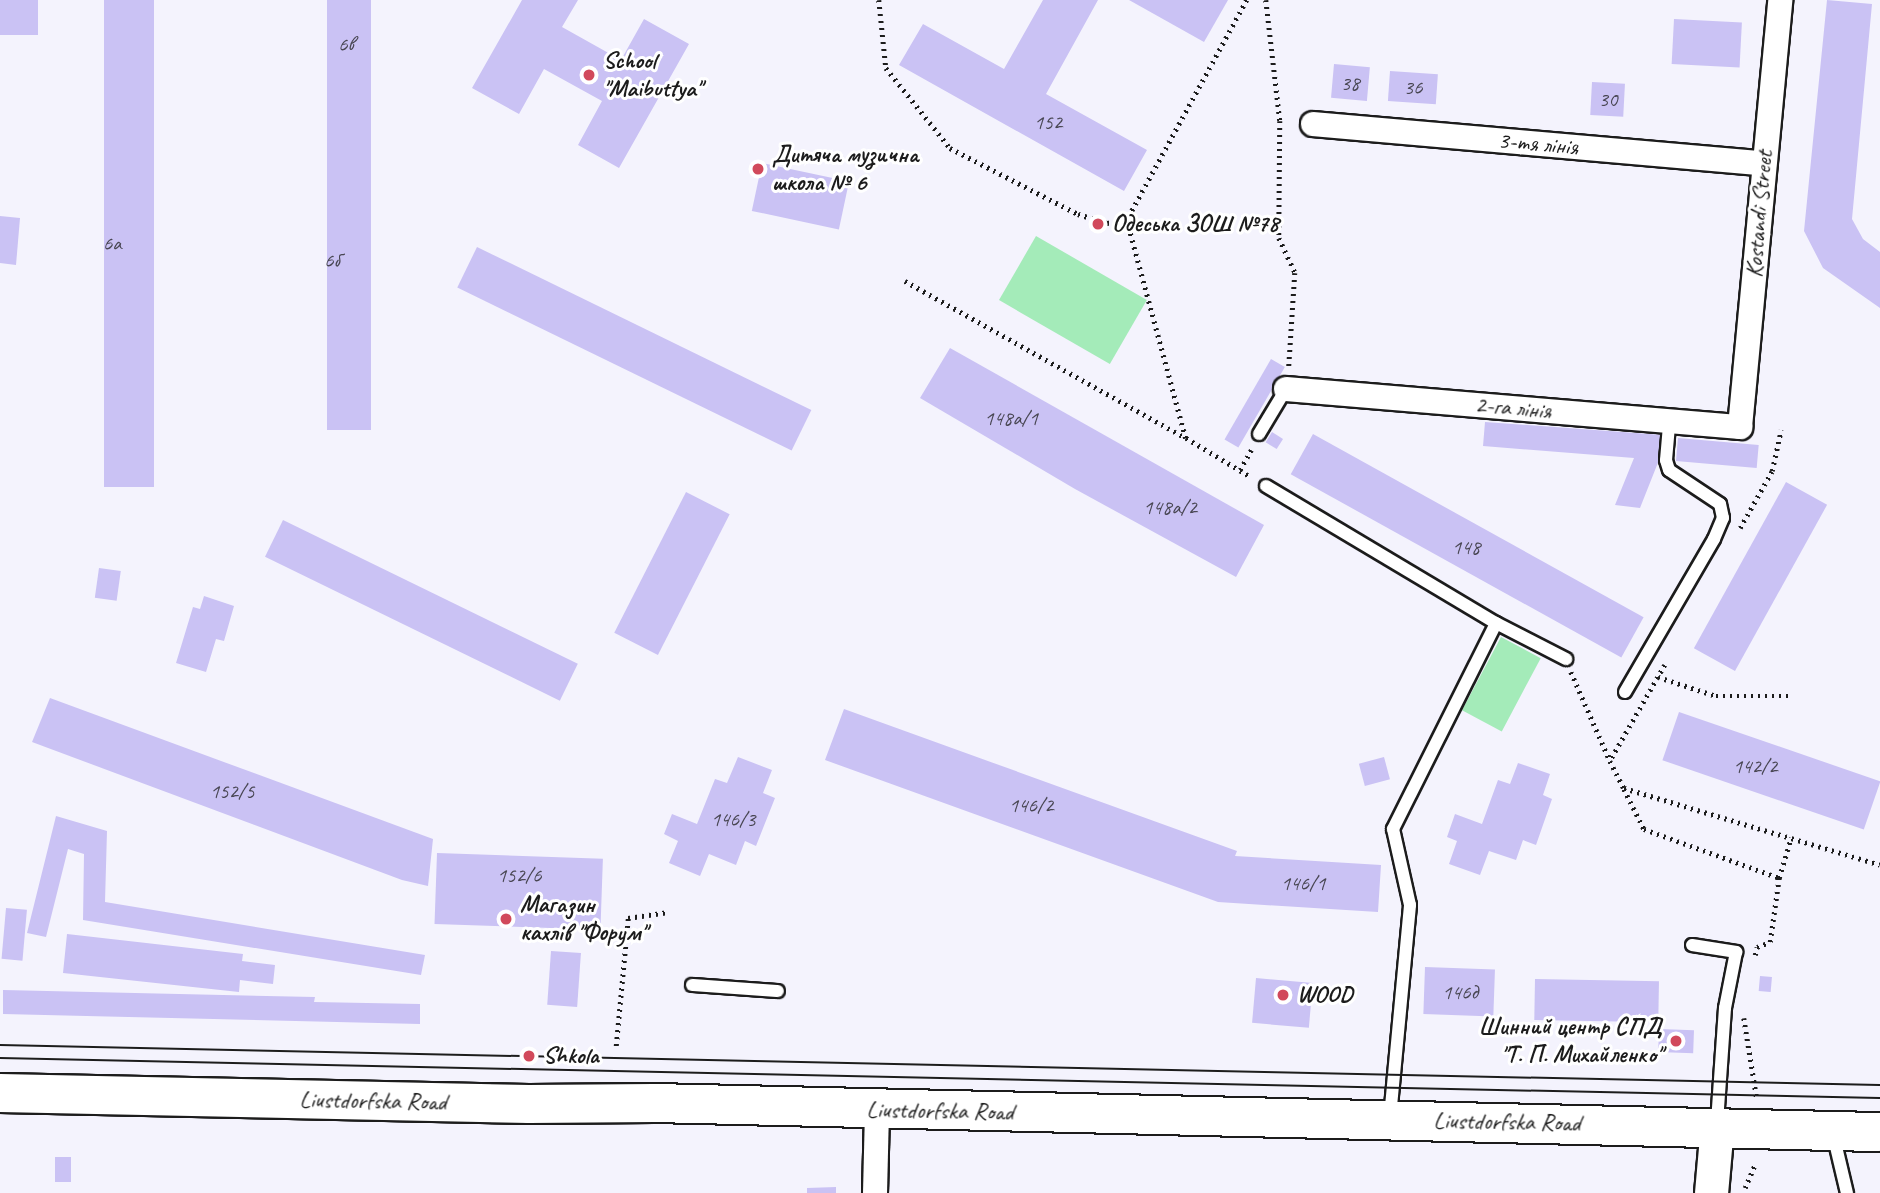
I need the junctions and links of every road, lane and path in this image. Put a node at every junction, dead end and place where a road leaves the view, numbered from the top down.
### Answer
1 (879, 0) edge
2 (1247, 0) edge
3 (1266, 0) edge
4 (1780, 0) edge
5 (1313, 124) dead end
6 (1763, 163) junction
7 (1127, 220) junction
8 (905, 281) dead end
9 (1286, 389) junction
10 (1669, 422) junction
11 (1740, 428) joint
12 (1781, 430) dead end
13 (1259, 434) joint
14 (1186, 438) junction
15 (1240, 470) junction
16 (1266, 486) joint
17 (1738, 532) dead end
18 (1496, 623) junction
19 (1671, 653) dead end
20 (1566, 659) joint
21 (1658, 677) junction
22 (1625, 692) dead end
23 (1793, 696) dead end
24 (1610, 761) junction
25 (1624, 788) junction
26 (1791, 838) junction
27 (1880, 865) edge
28 (1779, 878) junction
29 (669, 912) dead end
30 (1692, 945) dead end
31 (1754, 960) dead end
32 (692, 985) dead end
33 (778, 991) dead end
34 (1743, 1010) dead end
35 (616, 1046) dead end
36 (0, 1093) edge
37 (1759, 1107) dead end
38 (877, 1109) junction
39 (1390, 1120) junction
40 (1717, 1126) junction
41 (1880, 1132) edge
42 (1832, 1133) junction
43 (1755, 1165) dead end
44 (1745, 1188) dead end
45 (875, 1193) edge
46 (1710, 1193) edge
47 (1847, 1193) edge

1 - 7 path
2 - 7 path
3 - 9 path
4 - 6 street, Kostandi Street
5 - 6 street, 3-тя лінія
6 - 11 street, Kostandi Street
7 - 14 path
8 - 14 path
9 - 10 street, 2-га лінія
9 - 13 lane
10 - 11 street, 2-га лінія
10 - 22 lane
12 - 17 path
13 - 15 path
14 - 15 path
15 - 16 path
16 - 18 lane
18 - 20 lane
18 - 39 lane
19 - 21 path
20 - 24 path
21 - 23 path
21 - 24 path
24 - 25 path
25 - 26 path
25 - 28 path
26 - 27 path
26 - 28 path
28 - 31 path
29 - 35 path
30 - 40 lane
32 - 33 lane
34 - 37 path
36 - 38 main road, Liustdorfska Road
38 - 39 main road, Liustdorfska Road
38 - 45 street
39 - 40 main road, Liustdorfska Road
40 - 42 main road, Liustdorfska Road
40 - 46 street
41 - 42 main road, Liustdorfska Road
42 - 47 lane
43 - 44 path

